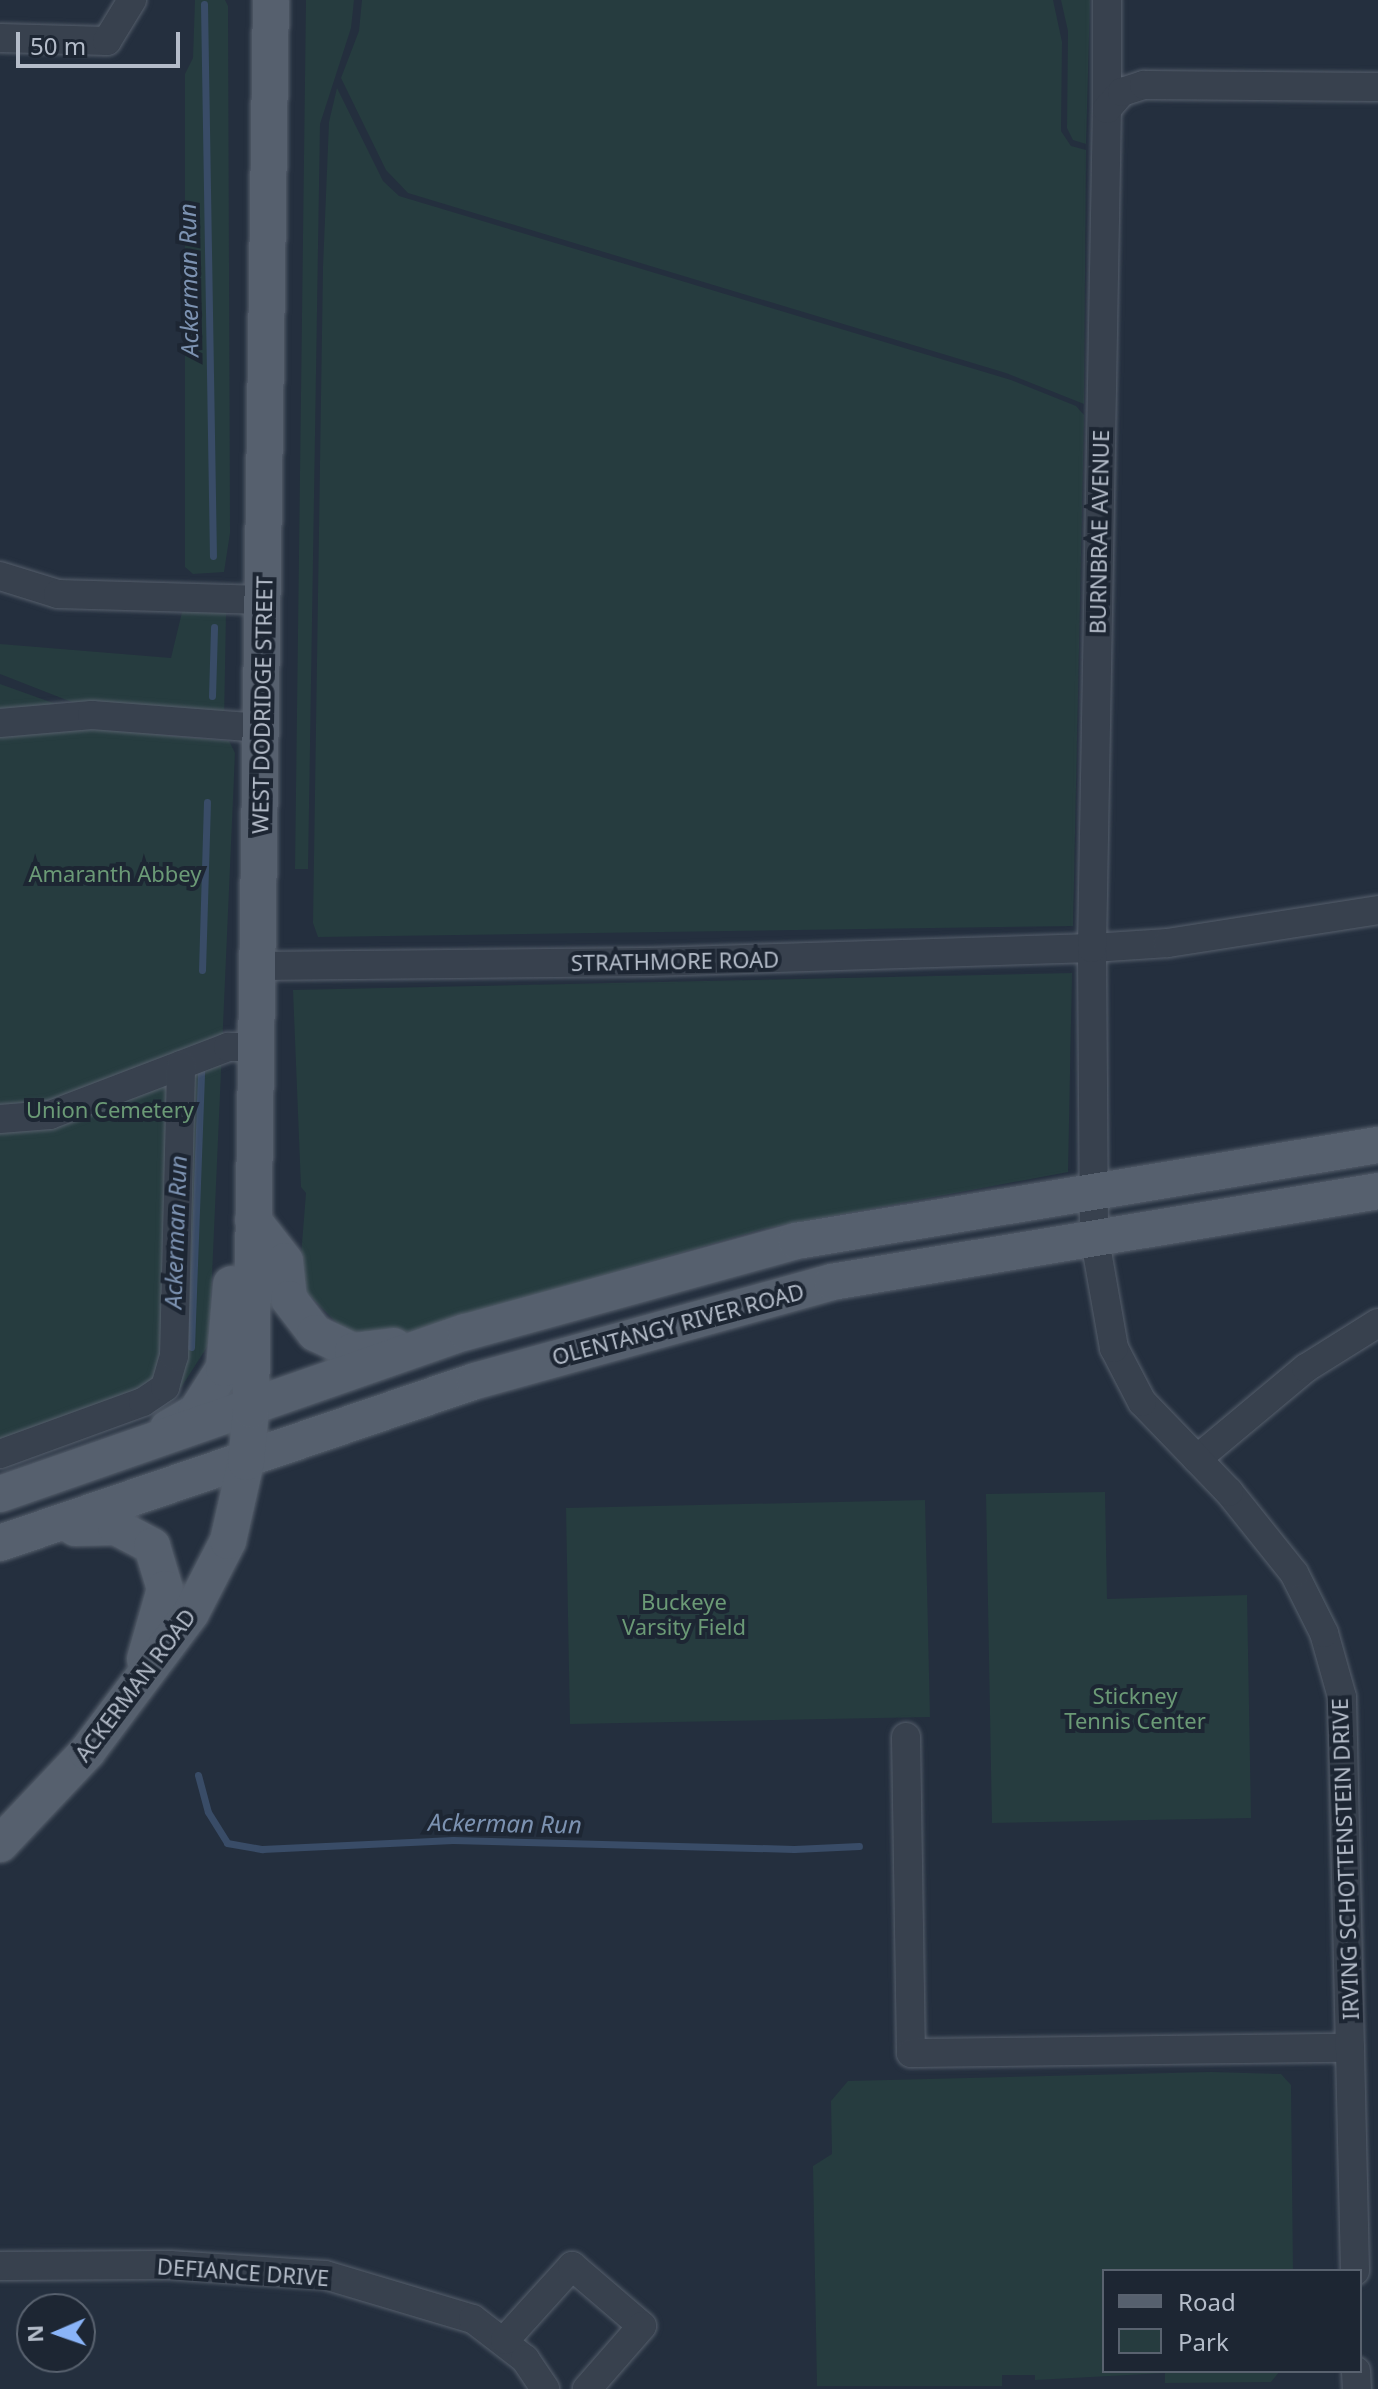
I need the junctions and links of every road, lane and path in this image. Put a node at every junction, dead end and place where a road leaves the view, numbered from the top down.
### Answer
1 (132, 0) edge
2 (271, 0) edge
3 (1107, 0) edge
4 (0, 38) edge
5 (1378, 87) edge
6 (1107, 109) junction
7 (0, 576) edge
8 (264, 600) junction
9 (0, 723) edge
10 (262, 728) junction
11 (1378, 910) edge
12 (1092, 948) junction
13 (258, 966) junction
14 (258, 1047) junction
15 (181, 1065) junction
16 (0, 1119) edge
17 (256, 1137) junction
18 (1378, 1145) edge
19 (1092, 1191) junction
20 (1378, 1191) edge
21 (253, 1220) junction
22 (1094, 1235) junction
23 (1378, 1323) edge
24 (466, 1332) junction
25 (251, 1410) junction
26 (138, 1448) junction
27 (0, 1454) edge
28 (1197, 1459) junction
29 (246, 1462) junction
30 (0, 1494) edge
31 (13, 1539) edge
32 (132, 1696) junction
33 (906, 1737) dead end
34 (0, 1844) edge
35 (1350, 2048) junction
36 (0, 2266) edge
37 (1355, 2269) edge
38 (505, 2340) junction
39 (545, 2389) edge
40 (587, 2389) edge

1 - 4 street
2 - 8 main road, WEST DODRIDGE STREET
3 - 6 street, BURNBRAE AVENUE
5 - 6 street
6 - 12 street, BURNBRAE AVENUE
7 - 8 street
8 - 10 main road, WEST DODRIDGE STREET
9 - 10 street
10 - 13 main road, WEST DODRIDGE STREET
11 - 12 street, STRATHMORE ROAD
12 - 13 street, STRATHMORE ROAD
12 - 19 street, BURNBRAE AVENUE
13 - 14 main road, WEST DODRIDGE STREET
14 - 15 street
14 - 17 main road, WEST DODRIDGE STREET
15 - 16 street
15 - 27 street
17 - 21 main road, WEST DODRIDGE STREET
17 - 26 main road
18 - 19 main road
19 - 22 street, BURNBRAE AVENUE
19 - 24 main road
20 - 22 main road, OLENTANGY RIVER ROAD
21 - 24 main road
21 - 25 main road, WEST DODRIDGE STREET
22 - 28 street, IRVING SCHOTTENSTEIN DRIVE
22 - 29 main road, OLENTANGY RIVER ROAD
23 - 28 street
24 - 25 main road
25 - 26 main road
25 - 29 main road, ACKERMAN ROAD
26 - 30 main road
28 - 35 street, IRVING SCHOTTENSTEIN DRIVE
29 - 31 main road, OLENTANGY RIVER ROAD
29 - 32 main road, ACKERMAN ROAD
31 - 32 main road
32 - 34 main road, ACKERMAN ROAD
33 - 35 street
35 - 37 street, IRVING SCHOTTENSTEIN DRIVE
36 - 38 street, DEFIANCE DRIVE
38 - 39 street, DEFIANCE DRIVE
38 - 40 street

